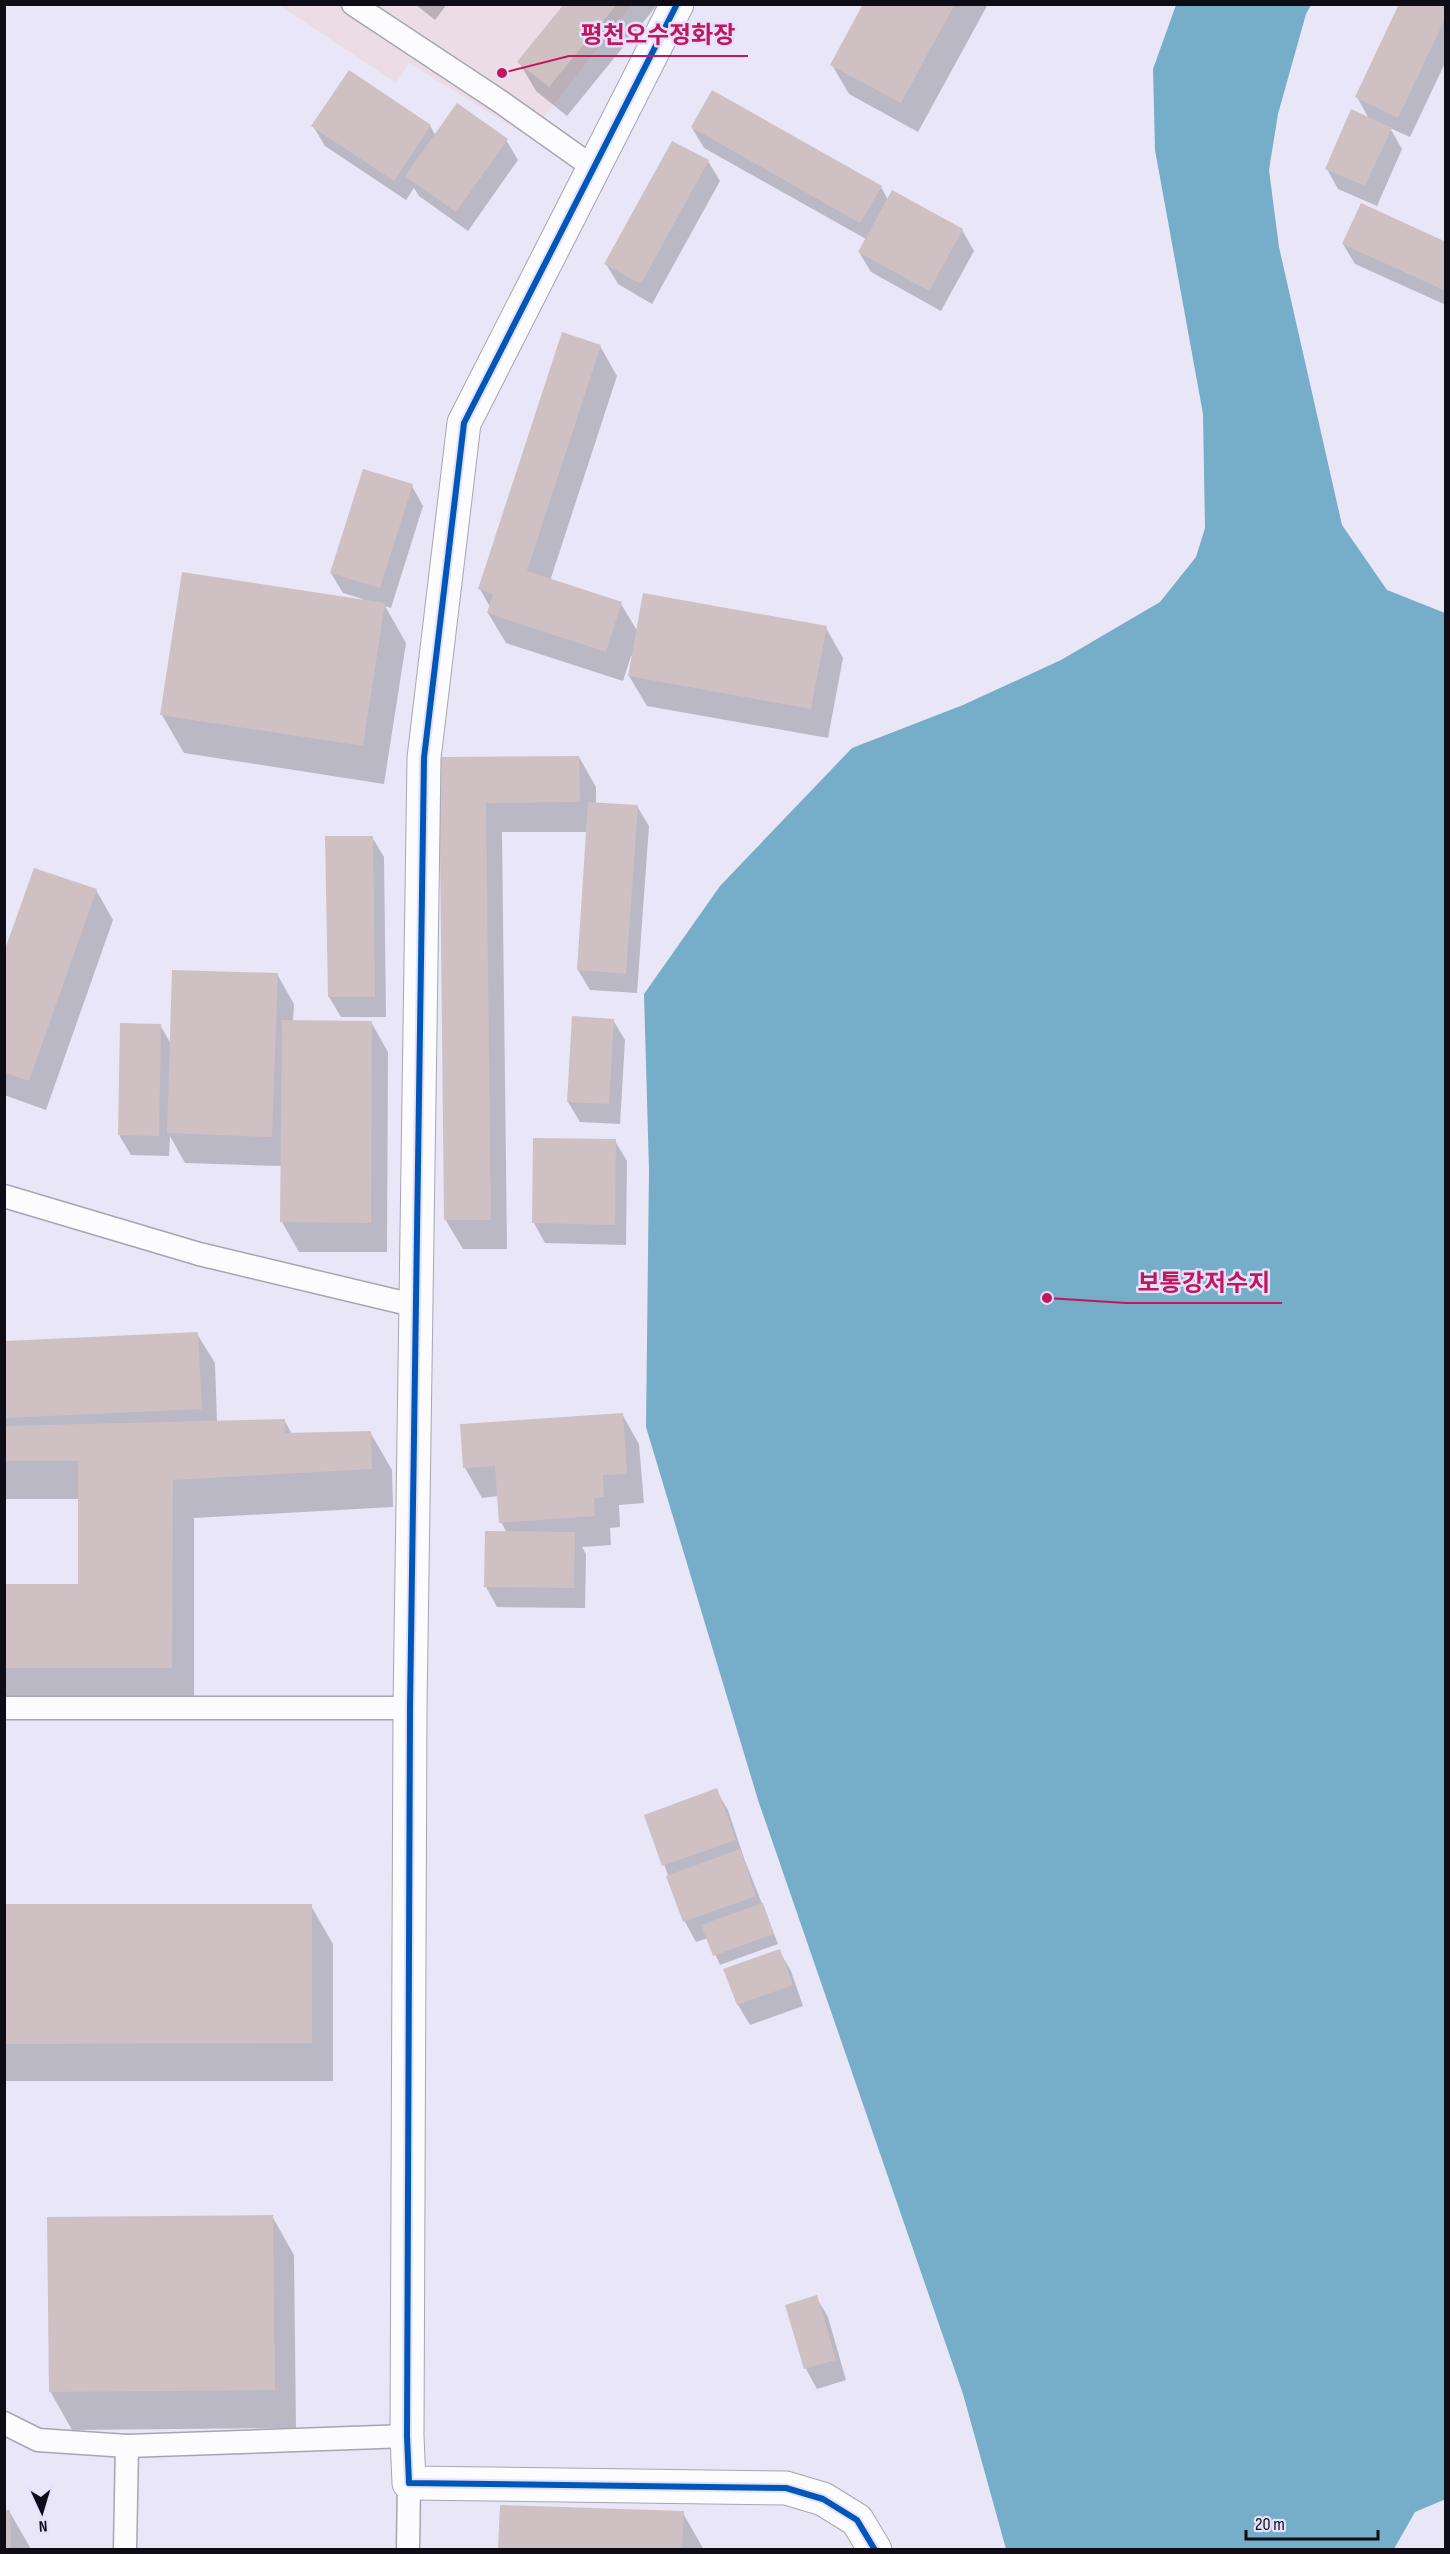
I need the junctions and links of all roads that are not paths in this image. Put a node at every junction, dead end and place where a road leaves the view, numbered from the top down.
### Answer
1 (353, 4) edge
2 (677, 4) edge
3 (594, 168) junction
4 (4, 1196) edge
5 (417, 1306) junction
6 (4, 1708) edge
7 (410, 1708) junction
8 (4, 2423) edge
9 (406, 2436) junction
10 (127, 2446) junction
11 (409, 2483) junction
12 (125, 2550) edge
13 (408, 2550) edge
14 (875, 2550) edge

1 - 3 lane
2 - 3 street
3 - 5 street
4 - 5 lane
5 - 7 street
6 - 7 lane
7 - 9 street
8 - 10 lane
9 - 10 lane
9 - 11 street
10 - 12 lane
11 - 13 lane
11 - 14 street

